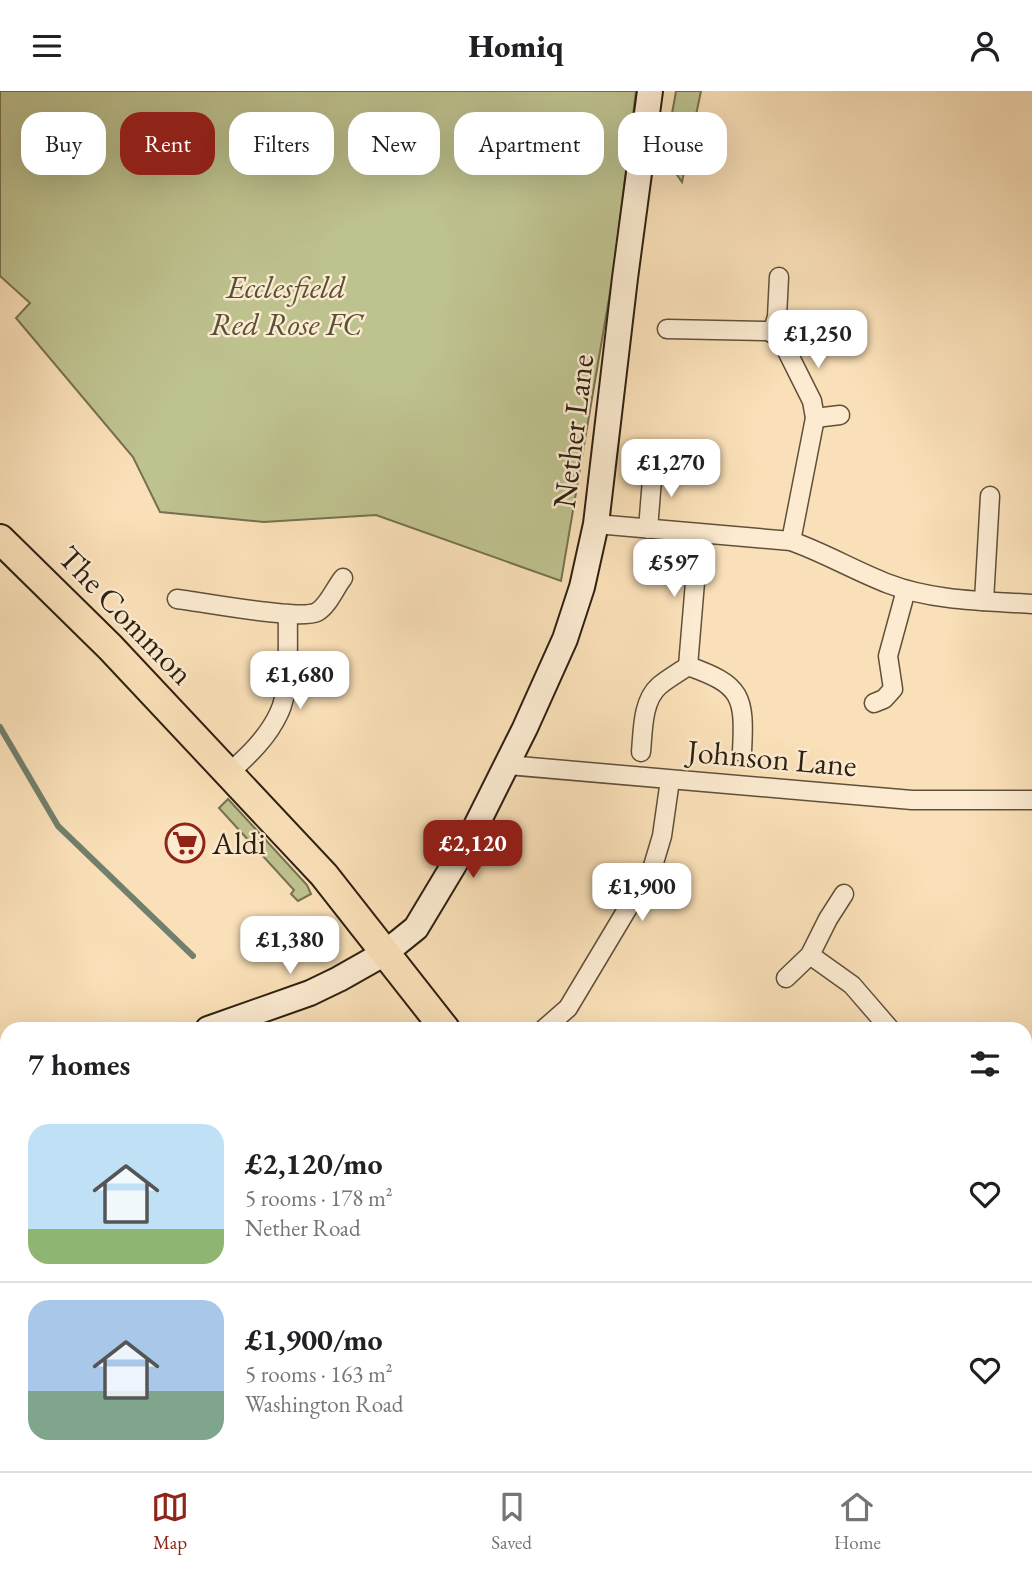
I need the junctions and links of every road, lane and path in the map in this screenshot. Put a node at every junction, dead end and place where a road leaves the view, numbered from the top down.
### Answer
1 (650, 91) edge
2 (779, 278) dead end
3 (667, 329) dead end
4 (772, 333) junction
5 (840, 415) dead end
6 (815, 418) junction
7 (653, 467) dead end
8 (990, 496) dead end
9 (596, 524) junction
10 (648, 529) junction
11 (699, 534) junction
12 (0, 539) edge
13 (790, 541) junction
14 (343, 578) dead end
15 (905, 590) junction
16 (177, 599) dead end
17 (984, 601) junction
18 (1032, 604) edge
19 (288, 614) junction
20 (688, 666) junction
21 (874, 703) dead end
22 (641, 752) dead end
23 (742, 752) dead end
24 (507, 765) junction
25 (230, 772) junction
26 (670, 779) junction
27 (1032, 800) edge
28 (844, 894) dead end
29 (385, 953) junction
30 (810, 955) junction
31 (786, 978) dead end
32 (228, 1022) edge
33 (439, 1022) edge
34 (552, 1022) edge
35 (884, 1022) edge

1 - 9 main road, Nether Lane
2 - 4 street
3 - 4 street
4 - 6 street
5 - 6 street
6 - 13 street
7 - 10 street
8 - 17 street
9 - 10 street
9 - 24 main road, Nether Lane
10 - 11 street
11 - 13 street
11 - 20 street
12 - 25 main road, The Common
13 - 15 street
14 - 19 street
15 - 17 street
15 - 21 street
16 - 19 street
17 - 18 street
19 - 25 street
20 - 22 street
20 - 23 street
24 - 26 street, Johnson Lane
24 - 29 main road, Nether Lane
25 - 29 main road, The Common
26 - 27 street, Johnson Lane
26 - 34 street
28 - 30 street
29 - 32 main road, Nether Lane
29 - 33 main road, The Common
30 - 31 street
30 - 35 street

